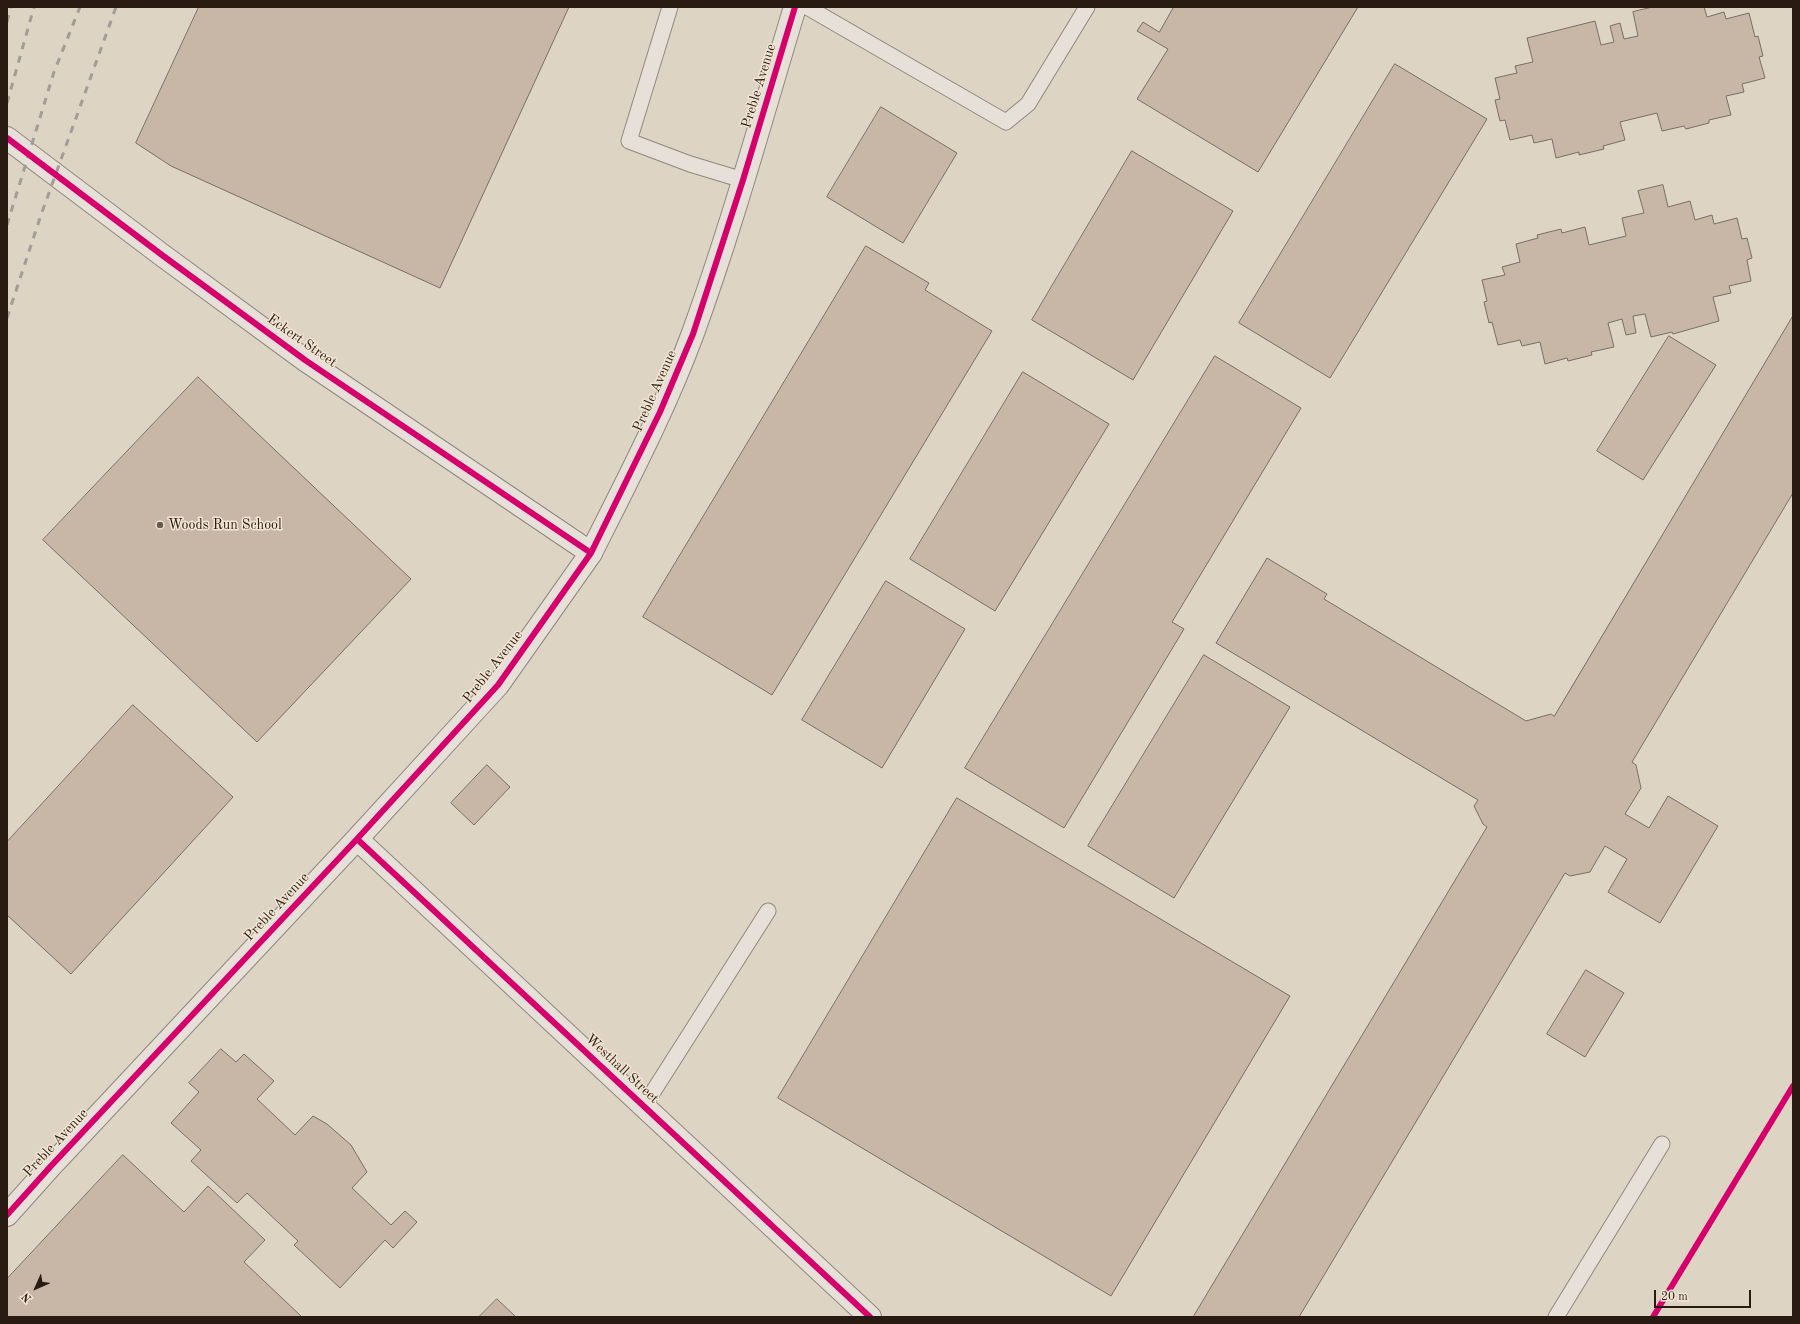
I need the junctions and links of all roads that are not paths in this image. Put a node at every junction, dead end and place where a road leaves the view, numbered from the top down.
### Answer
1 (670, 7) edge
2 (795, 7) edge
3 (807, 7) edge
4 (1087, 7) edge
5 (7, 138) edge
6 (743, 180) junction
7 (591, 553) junction
8 (358, 839) junction
9 (768, 911) dead end
10 (644, 1106) junction
11 (1662, 1144) dead end
12 (7, 1215) edge
13 (870, 1317) edge
14 (1556, 1317) edge

1 - 6 lane
2 - 6 street, Preble Avenue
3 - 4 lane
5 - 7 street, Eckert Street
6 - 7 street, Preble Avenue
7 - 8 street, Preble Avenue
8 - 10 street, Westhall Street
8 - 12 street, Preble Avenue
9 - 10 lane
10 - 13 street, Westhall Street
11 - 14 lane

